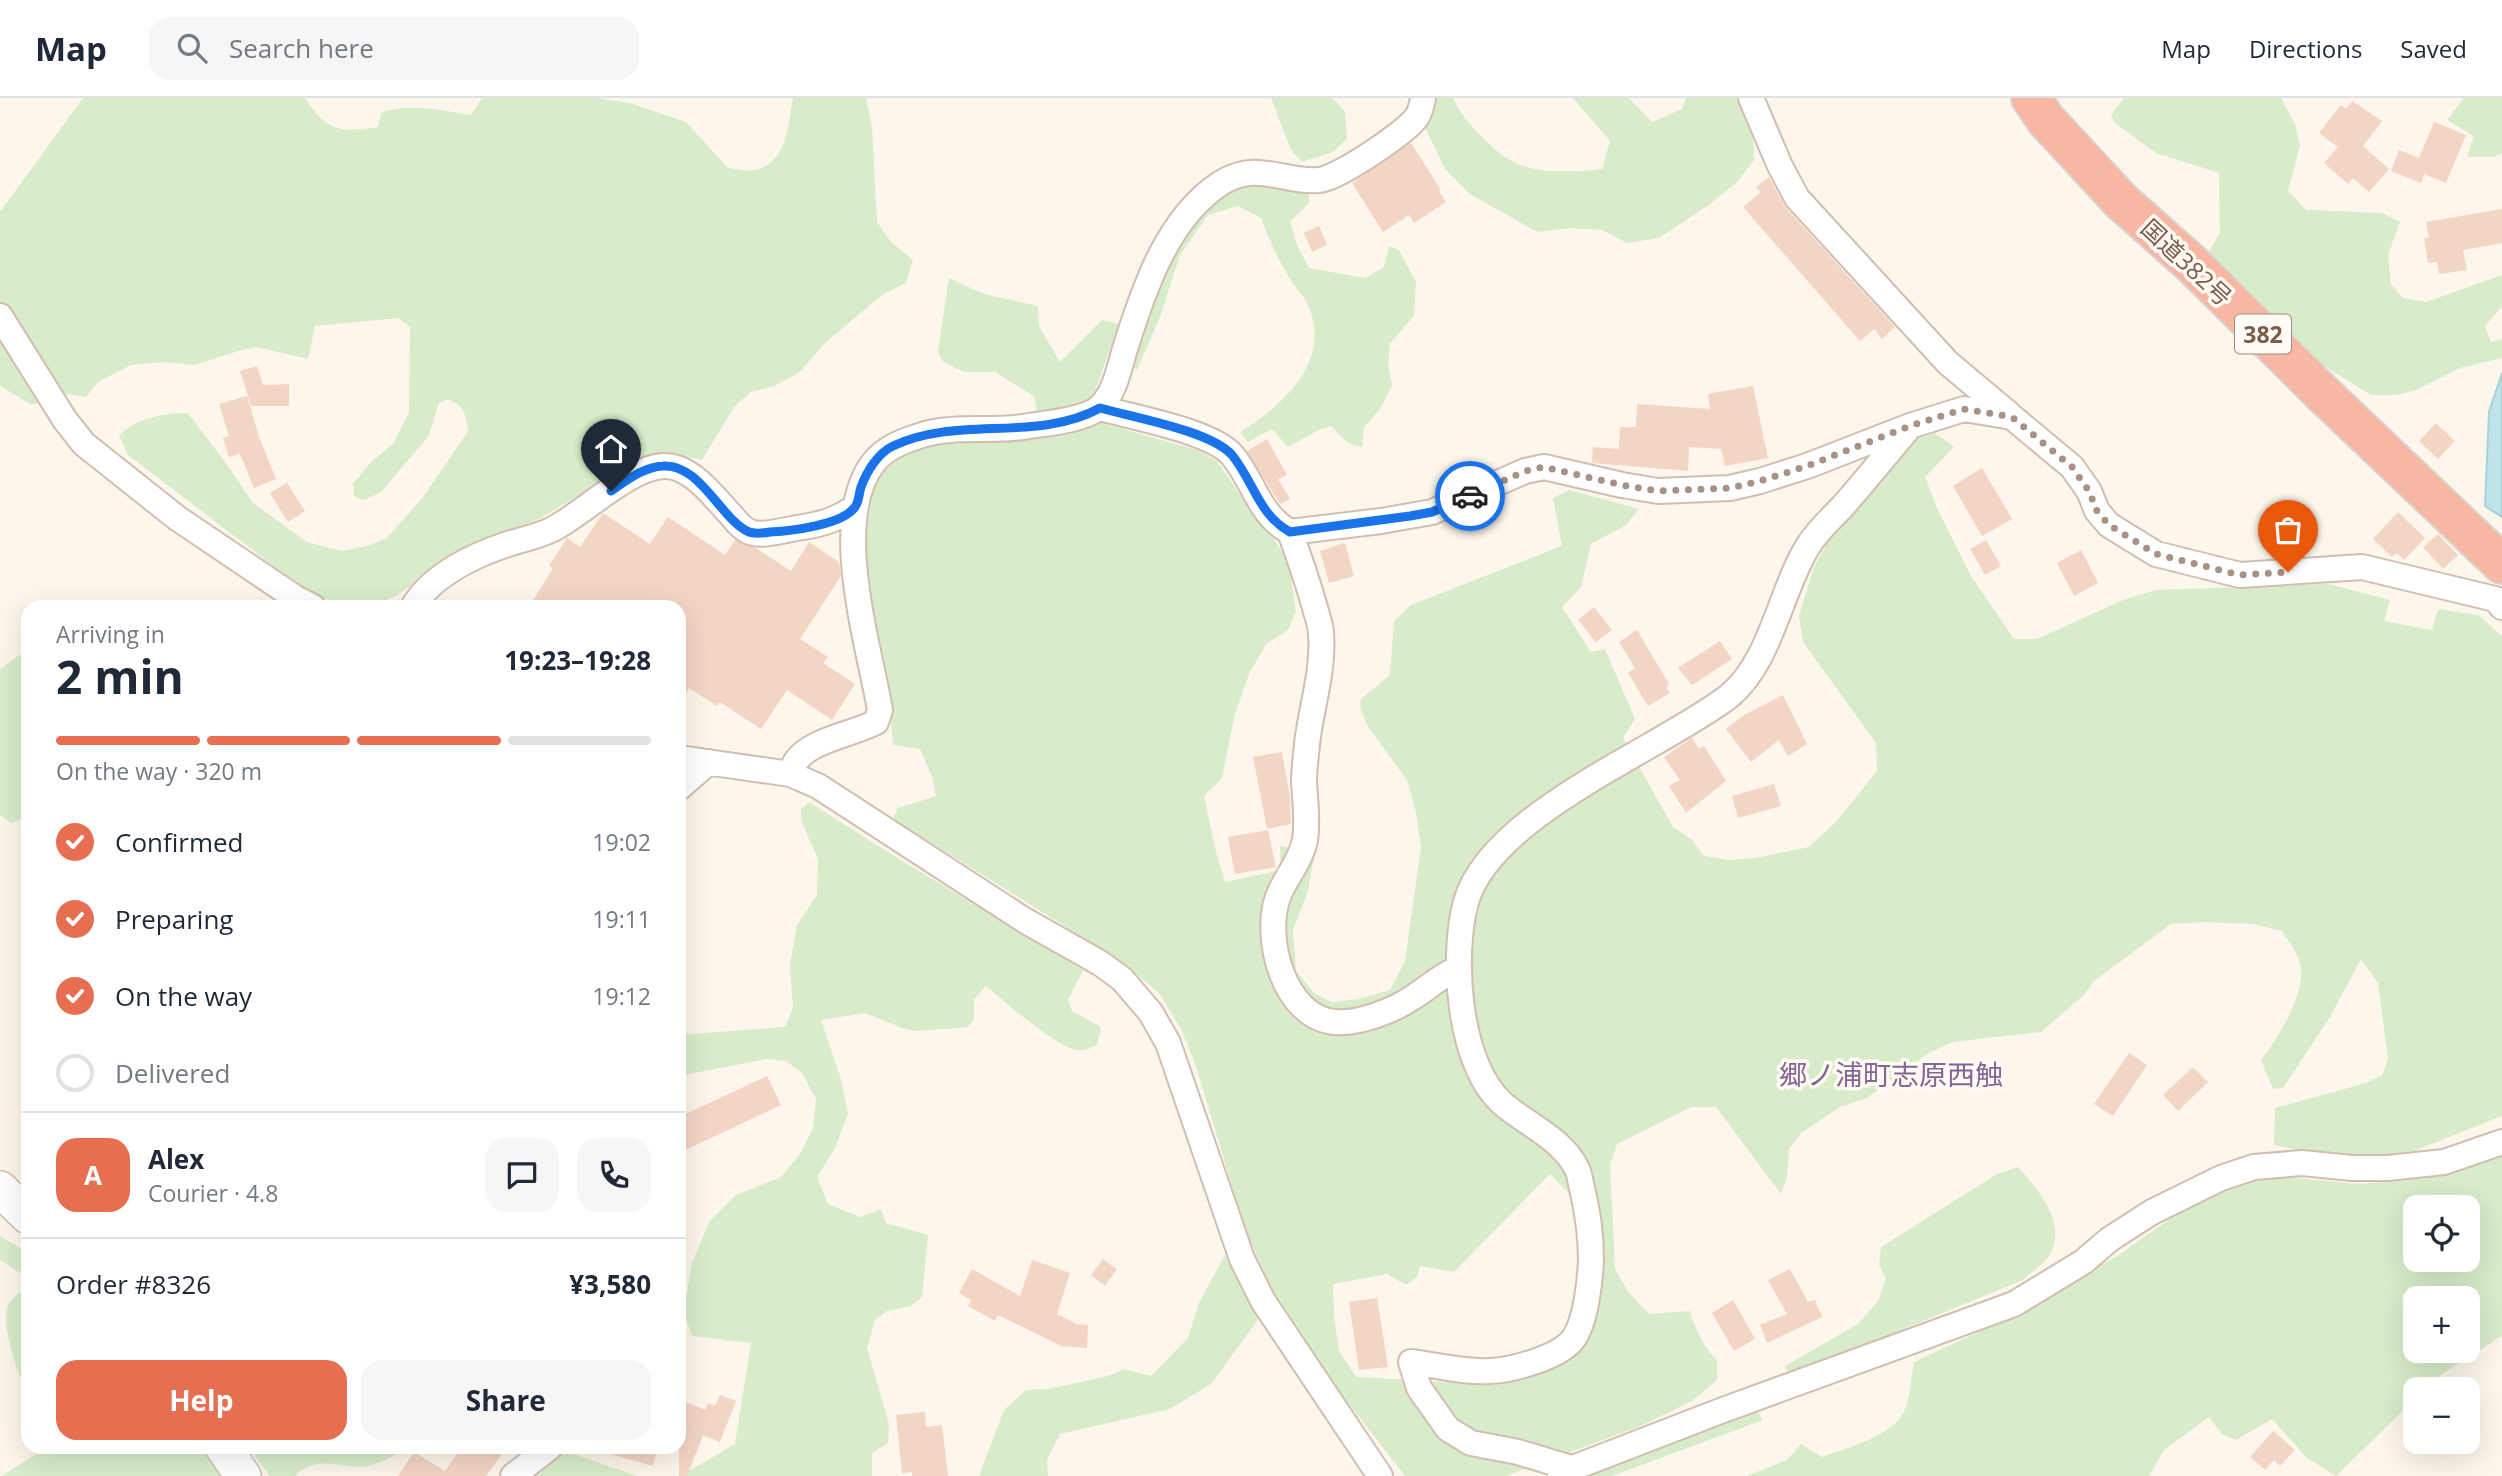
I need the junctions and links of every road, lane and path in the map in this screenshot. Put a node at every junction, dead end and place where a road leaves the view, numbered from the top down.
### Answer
1 (1423, 98) edge
2 (1751, 98) edge
3 (2031, 98) edge
4 (0, 316) edge
5 (1100, 408) junction
6 (2012, 417) junction
7 (1910, 426) junction
8 (856, 506) junction
9 (1290, 532) junction
10 (2502, 564) edge
11 (300, 600) edge
12 (419, 600) edge
13 (2502, 607) edge
14 (686, 759) edge
15 (709, 762) junction
16 (789, 774) junction
17 (686, 782) edge
18 (1459, 968) junction
19 (2502, 1142) edge
20 (0, 1179) edge
21 (21, 1187) edge
22 (0, 1189) edge
23 (21, 1209) edge
24 (228, 1454) edge
25 (541, 1454) edge
26 (1563, 1472) edge
27 (243, 1476) edge
28 (513, 1476) edge
29 (1380, 1476) edge

1 - 5 street
2 - 6 street
3 - 10 highway, 国道382号 / 382
4 - 11 street
5 - 8 street
5 - 9 street
6 - 7 street
6 - 13 street
7 - 9 street
7 - 18 street
8 - 12 street
8 - 16 street
9 - 18 street
14 - 15 street
15 - 16 street
15 - 17 street
16 - 29 street
18 - 26 street
19 - 26 street
20 - 21 street
22 - 23 main road
24 - 27 main road
25 - 28 street

